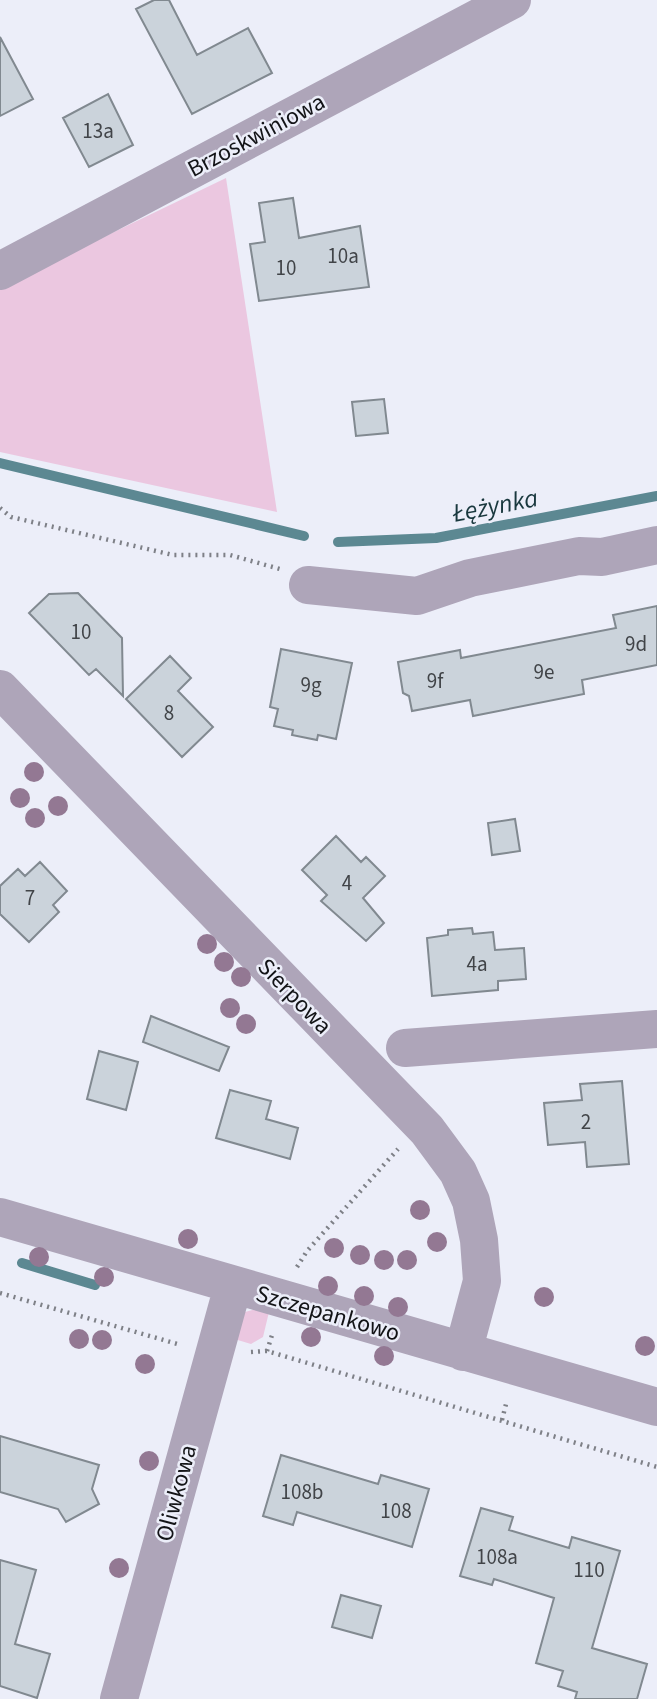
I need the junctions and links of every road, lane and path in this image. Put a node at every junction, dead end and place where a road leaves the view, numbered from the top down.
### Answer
1 (512, 0) edge
2 (0, 271) edge
3 (0, 508) edge
4 (657, 545) edge
5 (308, 585) joint
6 (0, 689) edge
7 (657, 1029) edge
8 (405, 1048) dead end
9 (395, 1138) dead end
10 (0, 1217) edge
11 (294, 1271) dead end
12 (233, 1286) junction
13 (0, 1293) edge
14 (183, 1346) dead end
15 (241, 1352) dead end
16 (463, 1352) junction
17 (657, 1407) edge
18 (657, 1467) edge
19 (120, 1699) edge

1 - 2 street, Brzoskwiniowa
3 - 5 path
4 - 5 street
6 - 16 street, Sierpowa
7 - 8 street
9 - 11 path
10 - 12 street, Szczepankowo
12 - 16 street, Szczepankowo
12 - 19 street, Oliwkowa
13 - 14 path
15 - 18 path
16 - 17 street, Szczepankowo

